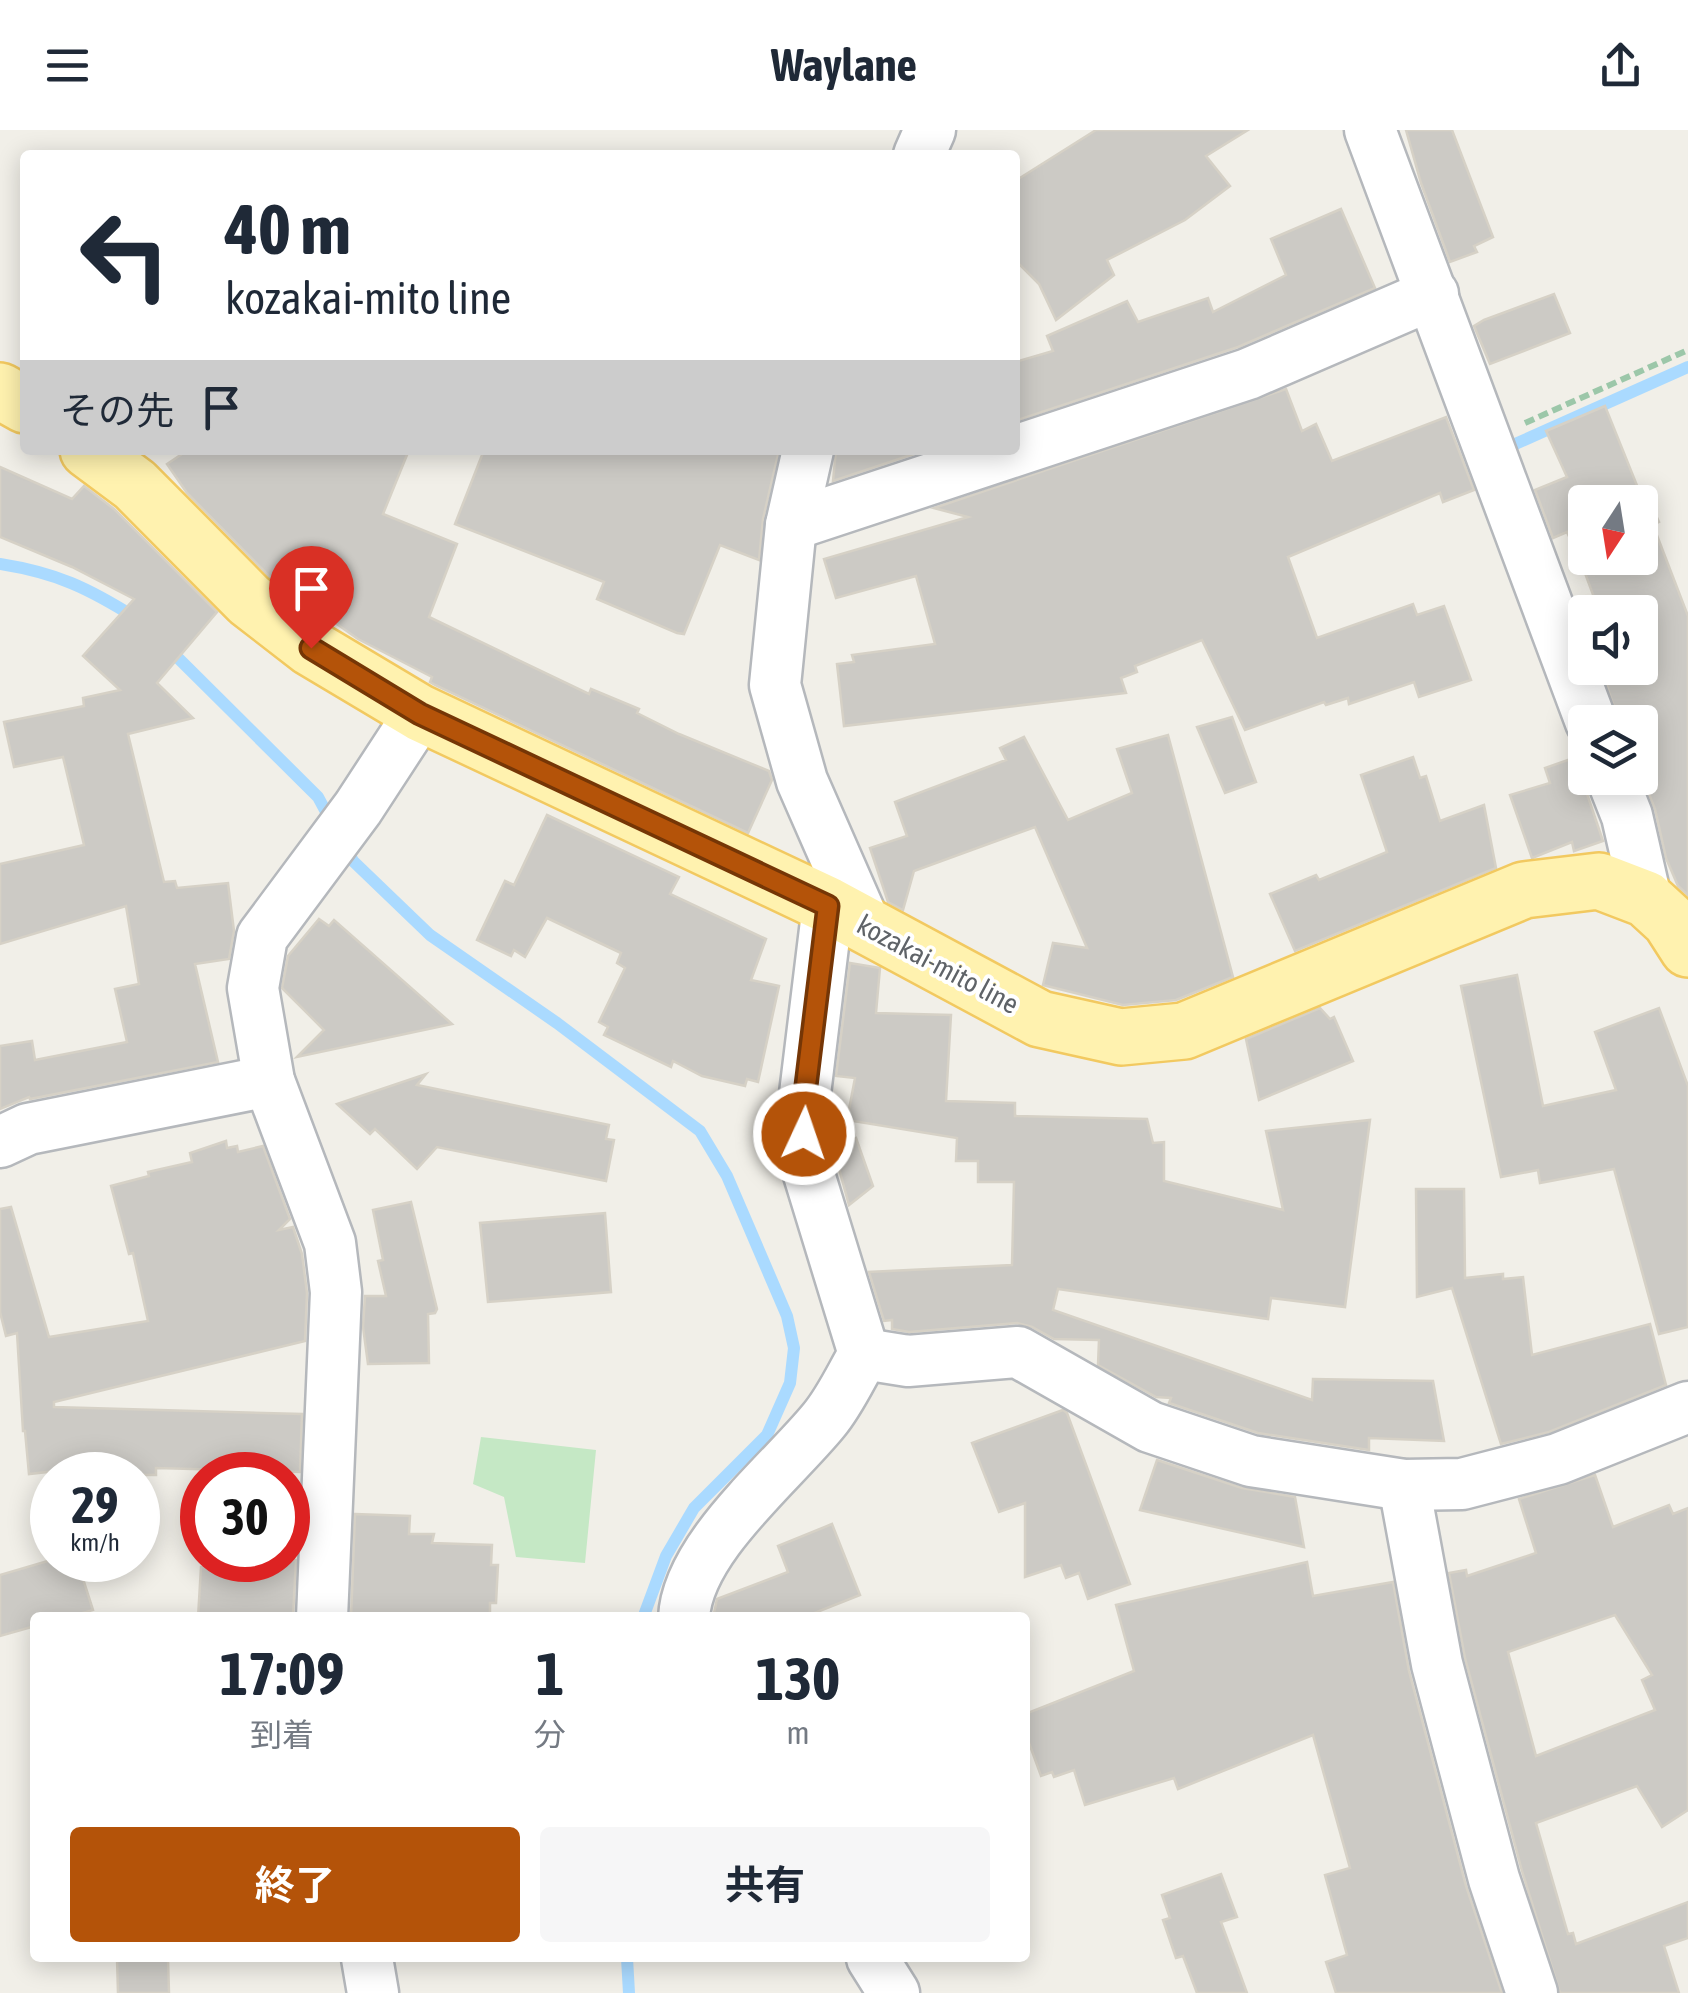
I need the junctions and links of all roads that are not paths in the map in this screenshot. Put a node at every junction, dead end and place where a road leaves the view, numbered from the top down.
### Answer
1 (1370, 130) edge
2 (1433, 294) junction
3 (1020, 449) edge
4 (95, 455) edge
5 (807, 455) edge
6 (1003, 455) edge
7 (791, 525) junction
8 (1586, 705) edge
9 (420, 714) junction
10 (1619, 795) edge
11 (1646, 899) junction
12 (847, 916) junction
13 (1688, 949) edge
14 (270, 1080) junction
15 (0, 1142) edge
16 (864, 1354) junction
17 (1688, 1407) edge
18 (1404, 1485) junction
19 (322, 1612) edge
20 (684, 1612) edge
21 (368, 1962) edge
22 (875, 1962) edge
23 (373, 1993) edge
24 (894, 1993) edge
25 (1532, 1993) edge

1 - 2 street
2 - 3 street
2 - 8 street
4 - 9 main road, kozakai-mito line
5 - 7 street
6 - 7 street
7 - 12 street
9 - 12 main road, kozakai-mito line
9 - 14 street
10 - 11 street
11 - 12 main road, kozakai-mito line
11 - 13 main road, kozakai-mito line
12 - 16 street
14 - 15 street
14 - 19 street
16 - 18 street
16 - 20 street
17 - 18 street
18 - 25 street
21 - 23 street
22 - 24 street

